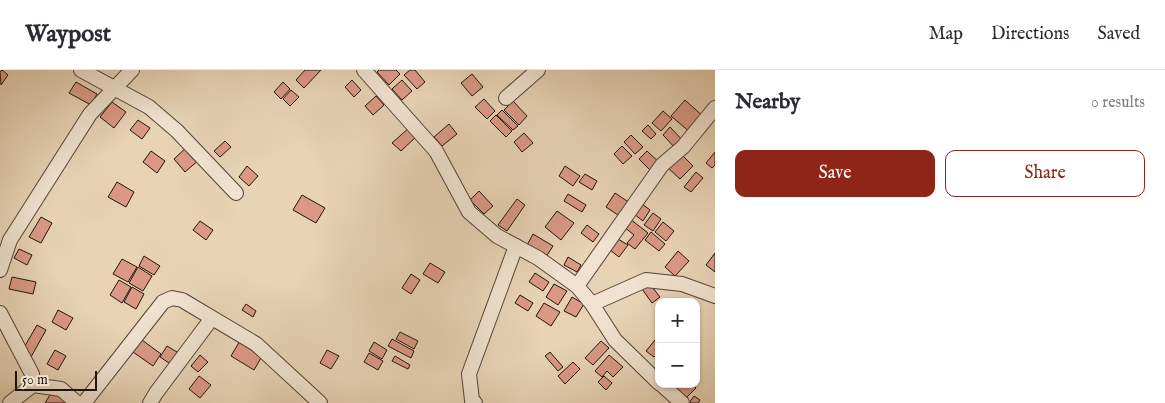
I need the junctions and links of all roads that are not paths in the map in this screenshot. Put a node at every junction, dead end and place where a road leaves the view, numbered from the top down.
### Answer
1 (82, 70) edge
2 (132, 70) edge
3 (364, 70) edge
4 (538, 70) edge
5 (114, 88) junction
6 (506, 98) dead end
7 (715, 108) edge
8 (236, 193) dead end
9 (516, 246) junction
10 (0, 270) edge
11 (577, 286) junction
12 (715, 296) edge
13 (592, 304) junction
14 (0, 314) edge
15 (212, 318) junction
16 (655, 378) edge
17 (33, 385) junction
18 (666, 388) edge
19 (10, 403) edge
20 (77, 403) edge
21 (84, 403) edge
22 (150, 403) edge
23 (320, 403) edge
24 (474, 403) edge
25 (682, 403) edge

1 - 5 street
2 - 5 street
3 - 9 street
4 - 6 street
5 - 8 street
5 - 10 street
7 - 11 street
9 - 11 street
9 - 24 street
11 - 13 street
12 - 13 street
13 - 16 street
14 - 17 street
15 - 21 street
15 - 22 street
15 - 23 street
17 - 19 street
17 - 20 street
18 - 25 street

